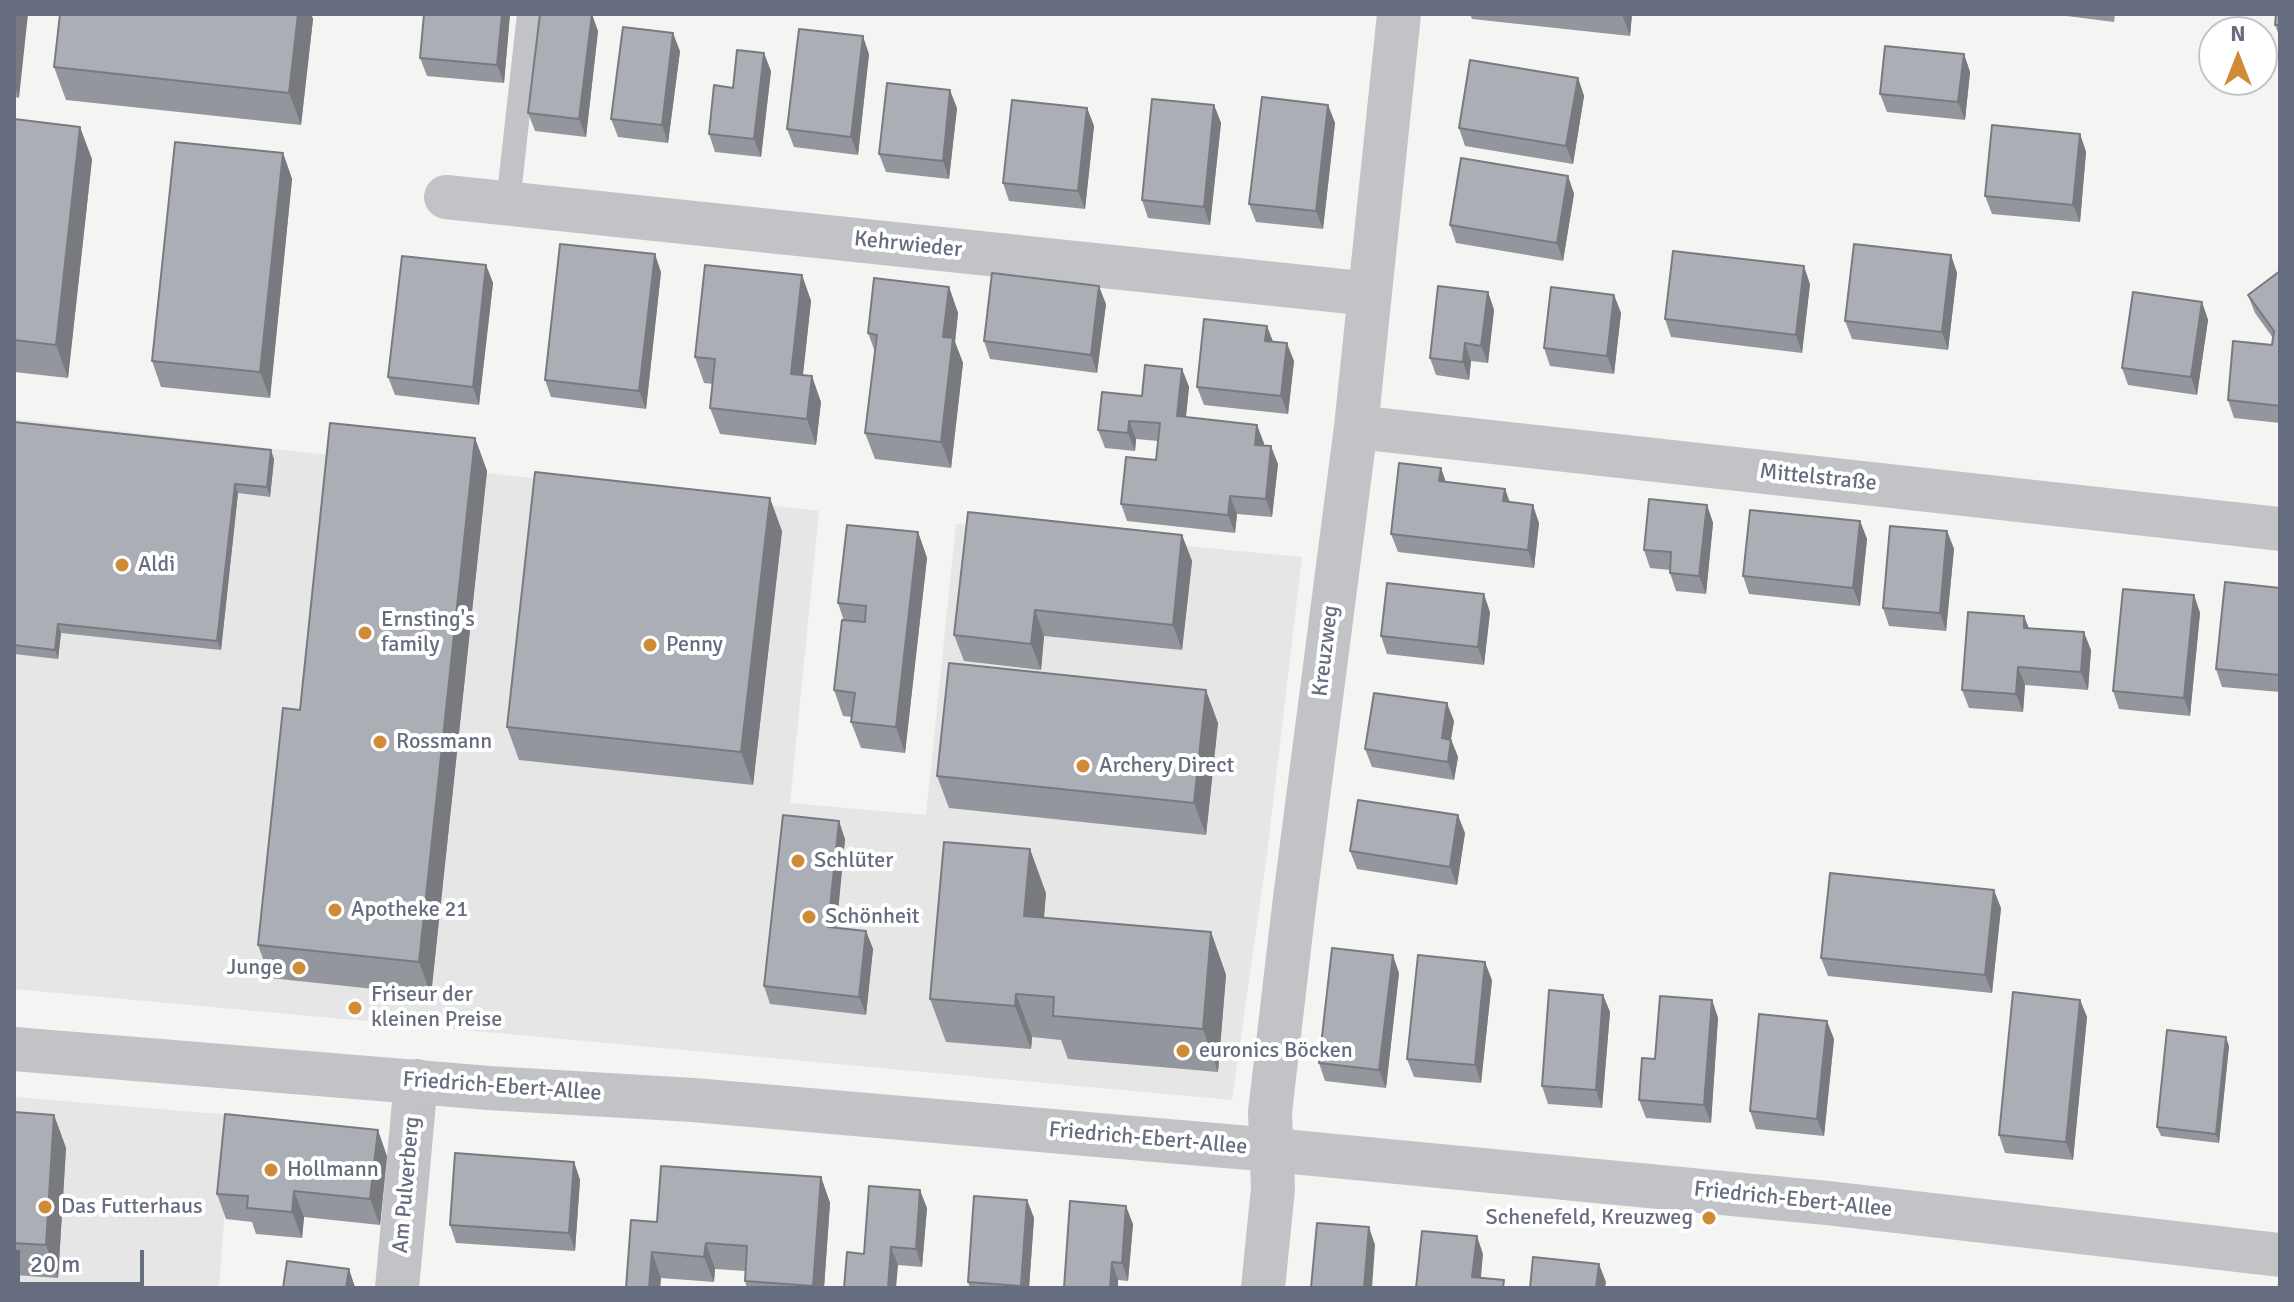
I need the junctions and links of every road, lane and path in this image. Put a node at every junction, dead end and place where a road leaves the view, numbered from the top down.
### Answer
1 (529, 14) edge
2 (1399, 14) edge
3 (446, 197) dead end
4 (508, 203) junction
5 (1370, 294) junction
6 (1356, 427) junction
7 (2280, 529) edge
8 (14, 1049) edge
9 (416, 1081) junction
10 (1272, 1150) junction
11 (2280, 1255) edge
12 (397, 1288) edge
13 (1263, 1288) edge

1 - 4 lane
2 - 5 street, Kreuzweg
3 - 4 street, Kehrwieder
4 - 5 street, Kehrwieder
5 - 6 street, Kreuzweg
6 - 7 street, Mittelstraße
6 - 10 street, Kreuzweg
8 - 9 street, Friedrich-Ebert-Allee
9 - 10 street, Friedrich-Ebert-Allee
9 - 12 street, Am Pulverberg
10 - 11 street, Friedrich-Ebert-Allee
10 - 13 street, Kreuzweg

